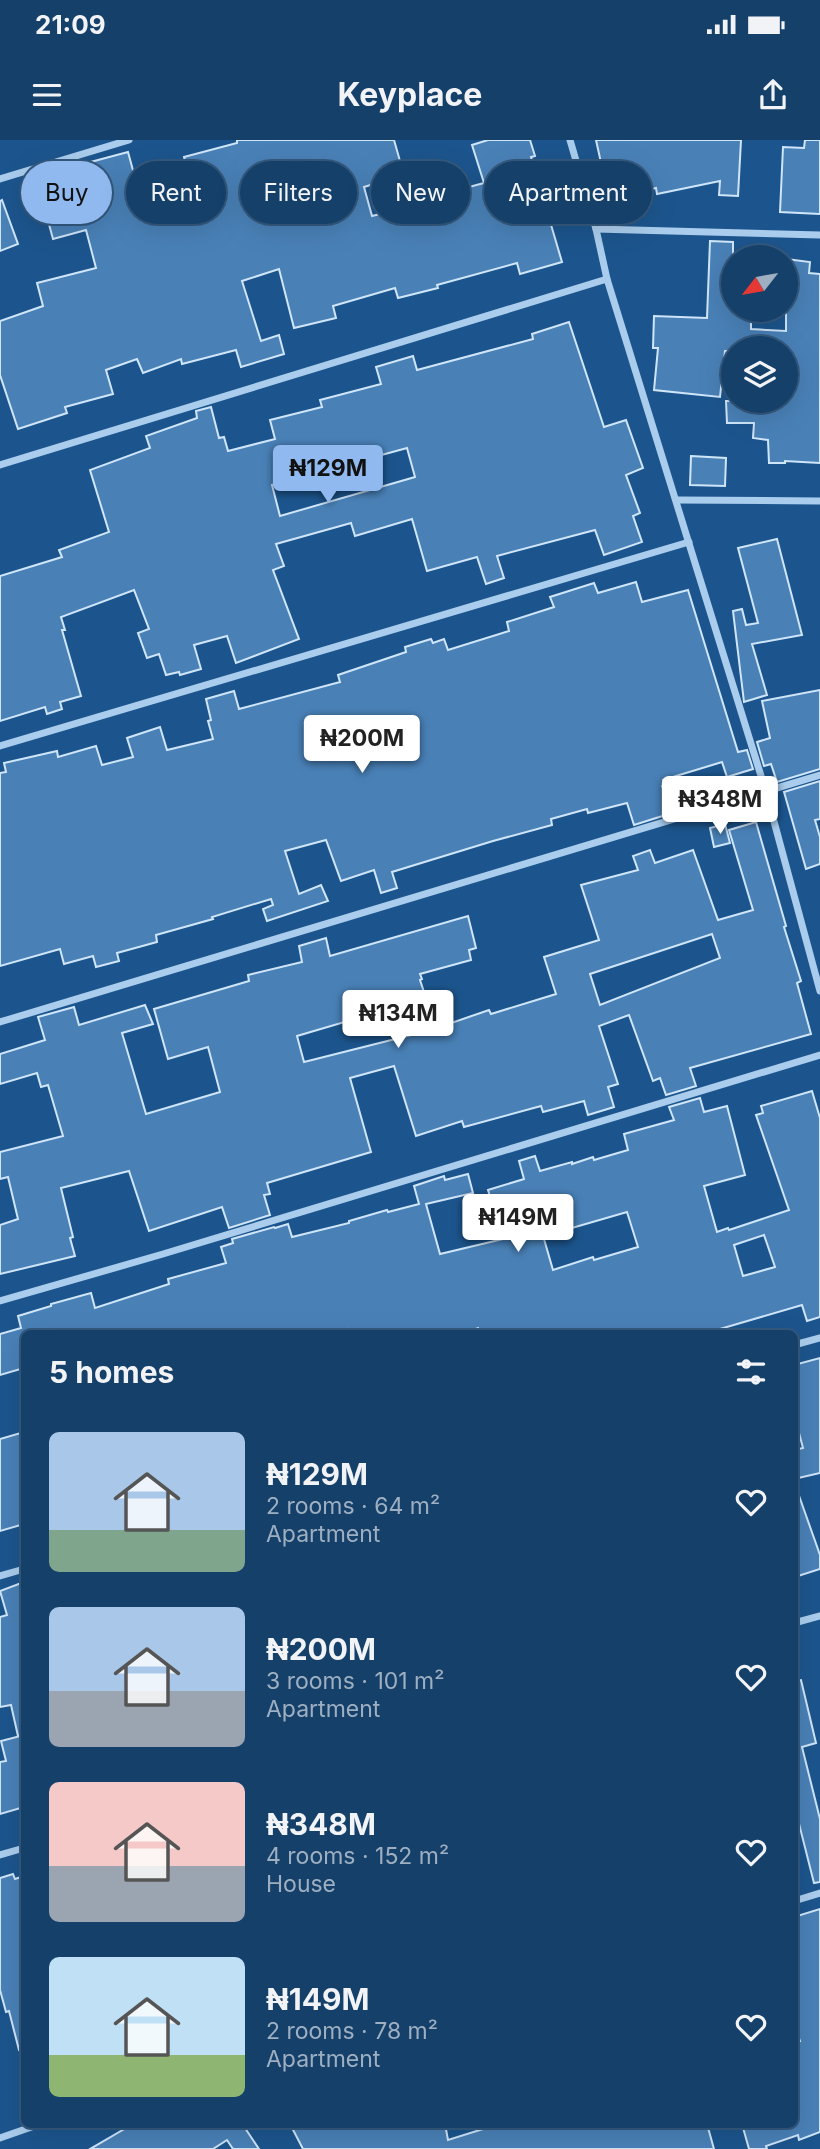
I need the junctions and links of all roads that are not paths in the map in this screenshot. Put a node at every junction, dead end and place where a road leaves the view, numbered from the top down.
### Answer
1 (129, 140) edge
2 (570, 140) edge
3 (0, 179) edge
4 (596, 229) junction
5 (820, 234) edge
6 (607, 279) junction
7 (0, 464) edge
8 (677, 500) junction
9 (820, 501) edge
10 (689, 542) junction
11 (0, 746) edge
12 (820, 775) edge
13 (765, 792) junction
14 (820, 991) edge
15 (0, 1022) edge
16 (820, 1055) edge
17 (0, 1301) edge
18 (820, 1338) edge
19 (798, 1344) edge
20 (21, 1570) edge
21 (0, 1576) edge
22 (820, 1616) edge
23 (798, 1622) edge
24 (21, 1849) edge
25 (0, 1855) edge
26 (820, 1893) edge
27 (798, 1899) edge
28 (29, 2128) edge
29 (0, 2138) edge

1 - 3 street
2 - 4 street
4 - 5 street
4 - 6 street
6 - 7 street
6 - 8 street
8 - 9 street
8 - 10 street
10 - 11 street
10 - 13 street
12 - 13 street
13 - 14 street
13 - 15 street
16 - 17 street
18 - 19 street
20 - 21 street
22 - 23 street
24 - 25 street
26 - 27 street
28 - 29 street

